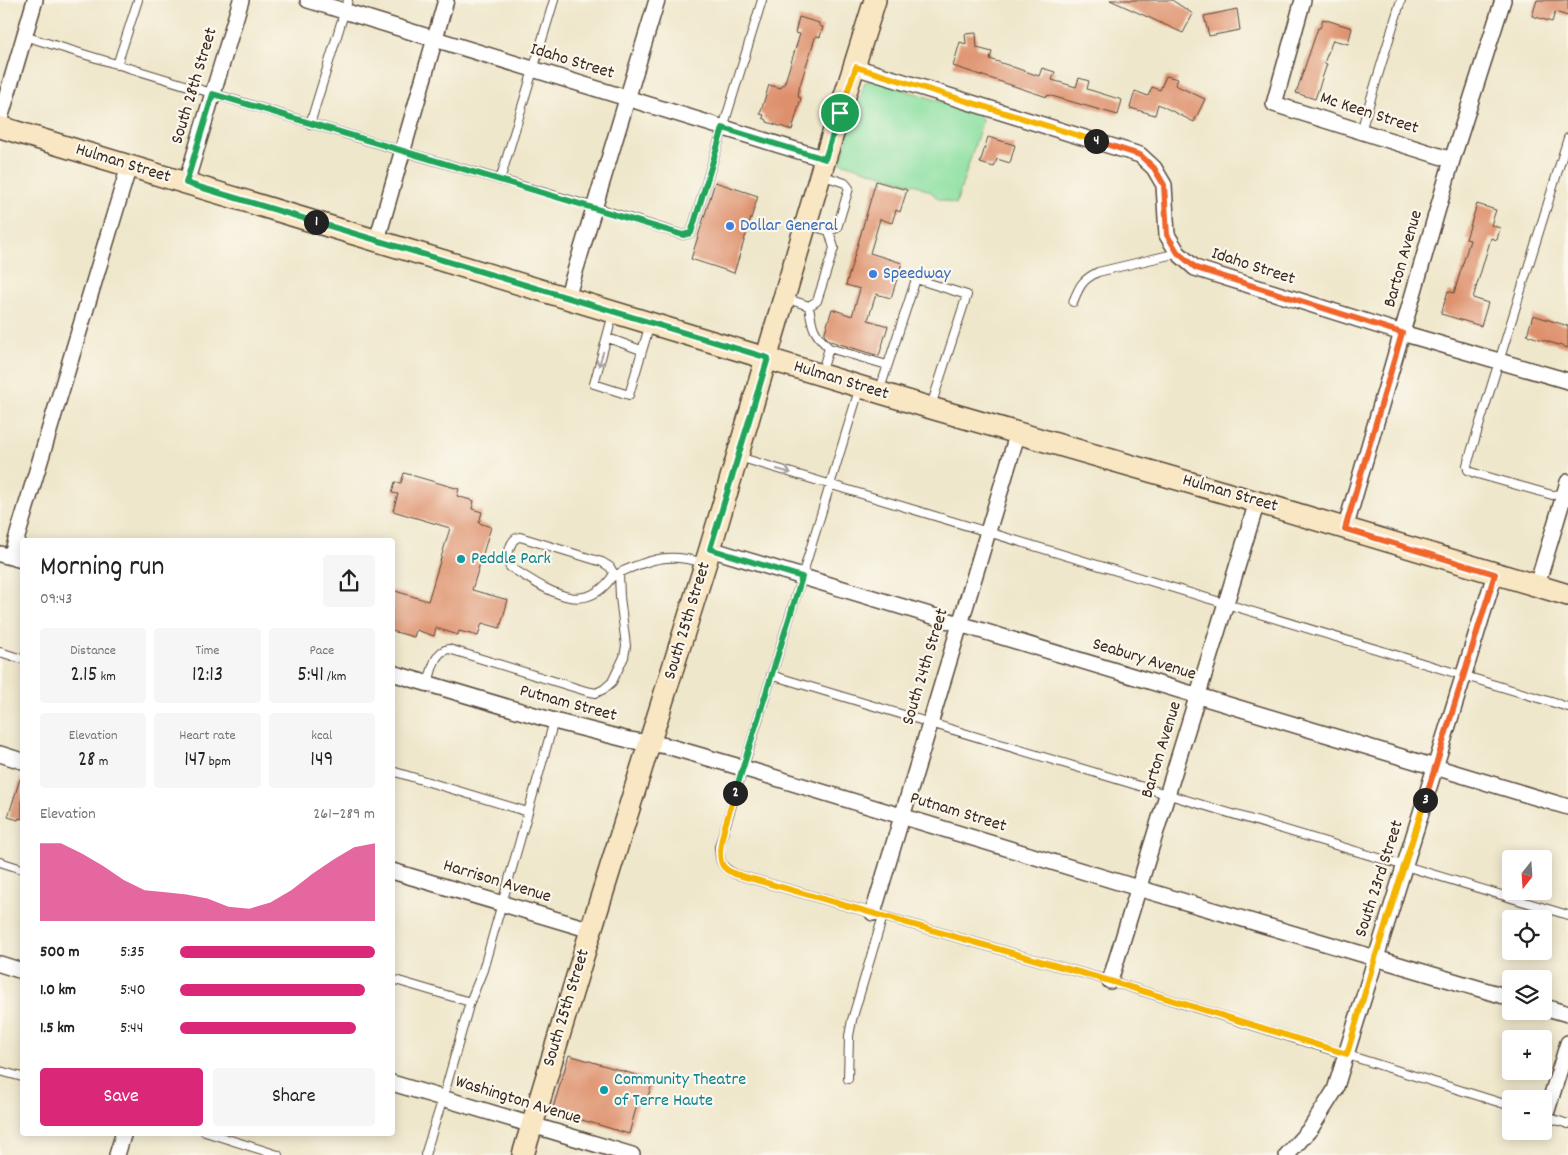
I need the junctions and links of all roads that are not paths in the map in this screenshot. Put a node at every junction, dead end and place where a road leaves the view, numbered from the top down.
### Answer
1 (35, 0) edge
2 (138, 0) edge
3 (241, 0) edge
4 (308, 0) edge
5 (446, 0) edge
6 (554, 0) edge
7 (657, 0) edge
8 (762, 0) edge
9 (875, 0) edge
10 (1303, 0) edge
11 (1401, 0) edge
12 (1503, 0) edge
13 (346, 6) edge
14 (24, 36) junction
15 (434, 38) junction
16 (118, 64) junction
17 (856, 67) junction
18 (533, 69) junction
19 (213, 94) junction
20 (626, 98) junction
21 (0, 119) edge
22 (310, 124) junction
23 (0, 127) edge
24 (723, 128) junction
25 (1361, 131) junction
26 (1568, 138) edge
27 (402, 151) junction
28 (1452, 160) junction
29 (128, 166) junction
30 (823, 167) junction
31 (500, 180) junction
32 (186, 183) junction
33 (594, 207) junction
34 (807, 225) junction
35 (829, 231) junction
36 (376, 240) junction
37 (1178, 253) junction
38 (567, 298) junction
39 (785, 298) junction
40 (1074, 302) dead end
41 (809, 306) junction
42 (614, 312) junction
43 (650, 323) junction
44 (1402, 333) junction
45 (608, 338) junction
46 (829, 348) junction
47 (641, 350) junction
48 (768, 358) junction
49 (1500, 361) junction
50 (887, 365) junction
51 (821, 374) junction
52 (1568, 381) edge
53 (870, 389) junction
54 (931, 408) junction
55 (1018, 432) junction
56 (738, 457) junction
57 (831, 484) junction
58 (1567, 490) edge
59 (1257, 502) junction
60 (1345, 529) junction
61 (987, 532) junction
62 (708, 556) junction
63 (11, 557) edge
64 (616, 574) junction
65 (1495, 574) junction
66 (802, 577) junction
67 (1537, 586) junction
68 (1568, 595) edge
69 (1226, 605) junction
70 (959, 624) junction
71 (0, 652) edge
72 (20, 658) edge
73 (395, 674) edge
74 (771, 675) junction
75 (1464, 675) junction
76 (428, 684) junction
77 (1198, 696) junction
78 (1568, 707) edge
79 (554, 720) junction
80 (929, 722) junction
81 (650, 742) junction
82 (0, 754) edge
83 (20, 760) edge
84 (1435, 767) junction
85 (743, 768) junction
86 (395, 772) edge
87 (1168, 793) junction
88 (1568, 807) edge
89 (528, 812) junction
90 (901, 815) junction
91 (0, 862) edge
92 (1404, 867) junction
93 (20, 868) edge
94 (395, 871) edge
95 (1138, 888) junction
96 (502, 903) junction
97 (878, 915) junction
98 (1568, 915) edge
99 (591, 930) junction
100 (1375, 958) junction
101 (0, 964) edge
102 (20, 970) edge
103 (395, 981) edge
104 (1110, 981) junction
105 (1502, 995) edge
106 (470, 1002) junction
107 (1552, 1009) edge
108 (1568, 1014) edge
109 (1568, 1043) edge
110 (1347, 1054) junction
111 (0, 1071) edge
112 (20, 1076) edge
113 (848, 1079) dead end
114 (395, 1084) edge
115 (1552, 1094) edge
116 (443, 1098) junction
117 (1502, 1103) edge
118 (1552, 1119) edge
119 (1568, 1124) edge
120 (532, 1125) junction
121 (123, 1136) edge
122 (218, 1136) edge
123 (117, 1155) edge
124 (278, 1155) edge
125 (425, 1155) edge
126 (523, 1155) edge
127 (632, 1155) edge
128 (1288, 1155) edge

1 - 14 street
2 - 16 lane
3 - 19 street, South 28th Street
4 - 13 street, Idaho Street
5 - 15 street
6 - 18 lane
7 - 20 street
8 - 24 lane
9 - 17 street, South 25th Street
10 - 25 street, Mc Keen Street
11 - 25 lane
12 - 28 street, Barton Avenue
13 - 15 street, Idaho Street
13 - 22 lane
14 - 16 lane
14 - 21 street
15 - 18 street, Idaho Street
15 - 27 street
16 - 19 lane
17 - 30 street, South 25th Street
17 - 37 street, Idaho Street
18 - 20 street, Idaho Street
18 - 31 lane
19 - 22 lane
19 - 32 street, South 28th Street
20 - 24 street, Idaho Street
20 - 33 street
22 - 27 lane
23 - 29 street, Hulman Street
24 - 30 street, Idaho Street
24 - 33 lane
25 - 28 street, Mc Keen Street
26 - 49 lane
27 - 31 lane
27 - 36 street
28 - 44 street, Barton Avenue
29 - 32 street, Hulman Street
29 - 63 street
30 - 34 street, South 25th Street
30 - 35 lane
31 - 33 lane
32 - 36 street, Hulman Street
33 - 38 street
34 - 35 lane
34 - 39 street, South 25th Street
35 - 41 lane
36 - 38 street, Hulman Street
37 - 40 lane
37 - 44 street, Idaho Street
38 - 42 street, Hulman Street
39 - 41 lane
39 - 48 street, South 25th Street
41 - 46 lane
42 - 43 street, Hulman Street
42 - 45 lane
43 - 47 lane
43 - 48 street, Hulman Street
44 - 49 street, Idaho Street
44 - 60 street, Barton Avenue
45 - 47 lane
45 -> 47 lane
46 - 50 lane
46 - 51 lane
48 - 51 street, Hulman Street
48 - 56 street, South 25th Street
49 - 52 street, Idaho Street
49 - 58 lane
50 - 53 lane
50 - 54 lane
51 - 53 street, Hulman Street
53 - 54 street, Hulman Street
53 - 57 lane
54 - 55 street, Hulman Street
55 - 59 street, Hulman Street
55 - 61 street, South 24th Street
56 -> 57 lane
56 - 62 street, South 25th Street
57 - 61 lane
57 - 66 lane
58 - 67 street
59 - 60 street, Hulman Street
59 - 69 street, Barton Avenue
60 - 65 street, Hulman Street
61 - 69 lane
61 - 70 street, South 24th Street
62 - 64 lane
62 - 66 street, Seabury Avenue
62 - 81 street, South 25th Street
64 - 64 lane
64 - 76 lane
65 - 67 street, Hulman Street
65 - 75 street, South 23rd Street
66 - 70 street, Seabury Avenue
66 - 74 lane
67 - 68 street, Hulman Street
69 - 75 lane
69 - 77 street, Barton Avenue
70 - 77 street, Seabury Avenue
70 - 80 street, South 24th Street
71 - 72 lane
73 - 76 street, Putnam Street
74 - 80 lane
74 - 85 lane
75 - 78 lane
75 - 84 street, South 23rd Street
76 - 79 street, Putnam Street
77 - 84 street, Seabury Avenue
77 - 87 street, Barton Avenue
79 - 81 street, Putnam Street
79 - 89 lane
80 - 87 lane
80 - 90 street, South 24th Street
81 - 85 street, Putnam Street
81 - 99 street, South 25th Street
82 - 83 street
84 - 88 street, Seabury Avenue
84 - 92 street, South 23rd Street
85 - 90 street, Putnam Street
85 - 97 lane
86 - 89 lane
87 - 92 lane
87 - 95 street, Barton Avenue
89 - 96 lane
90 - 95 street, Putnam Street
90 - 97 street, South 24th Street
91 - 93 lane
92 - 98 lane
92 - 100 street, South 23rd Street
94 - 96 street, Harrison Avenue
95 - 100 street, Putnam Street
95 - 104 street, Barton Avenue
96 - 99 street, Harrison Avenue
96 - 106 lane
97 - 104 lane
97 - 113 lane
99 - 120 street, South 25th Street
100 - 105 street, Putnam Street
100 - 110 street, South 23rd Street
101 - 102 street
103 - 106 lane
104 - 110 lane
106 - 116 lane
107 - 108 street
109 - 115 street
110 - 117 lane
110 - 128 street, South 23rd Street
111 - 112 lane
114 - 116 street, Washington Avenue
116 - 120 street, Washington Avenue
116 - 125 lane
118 - 119 lane
120 - 126 street, South 25th Street
120 - 127 street, Washington Avenue
121 - 123 street
122 - 124 lane

